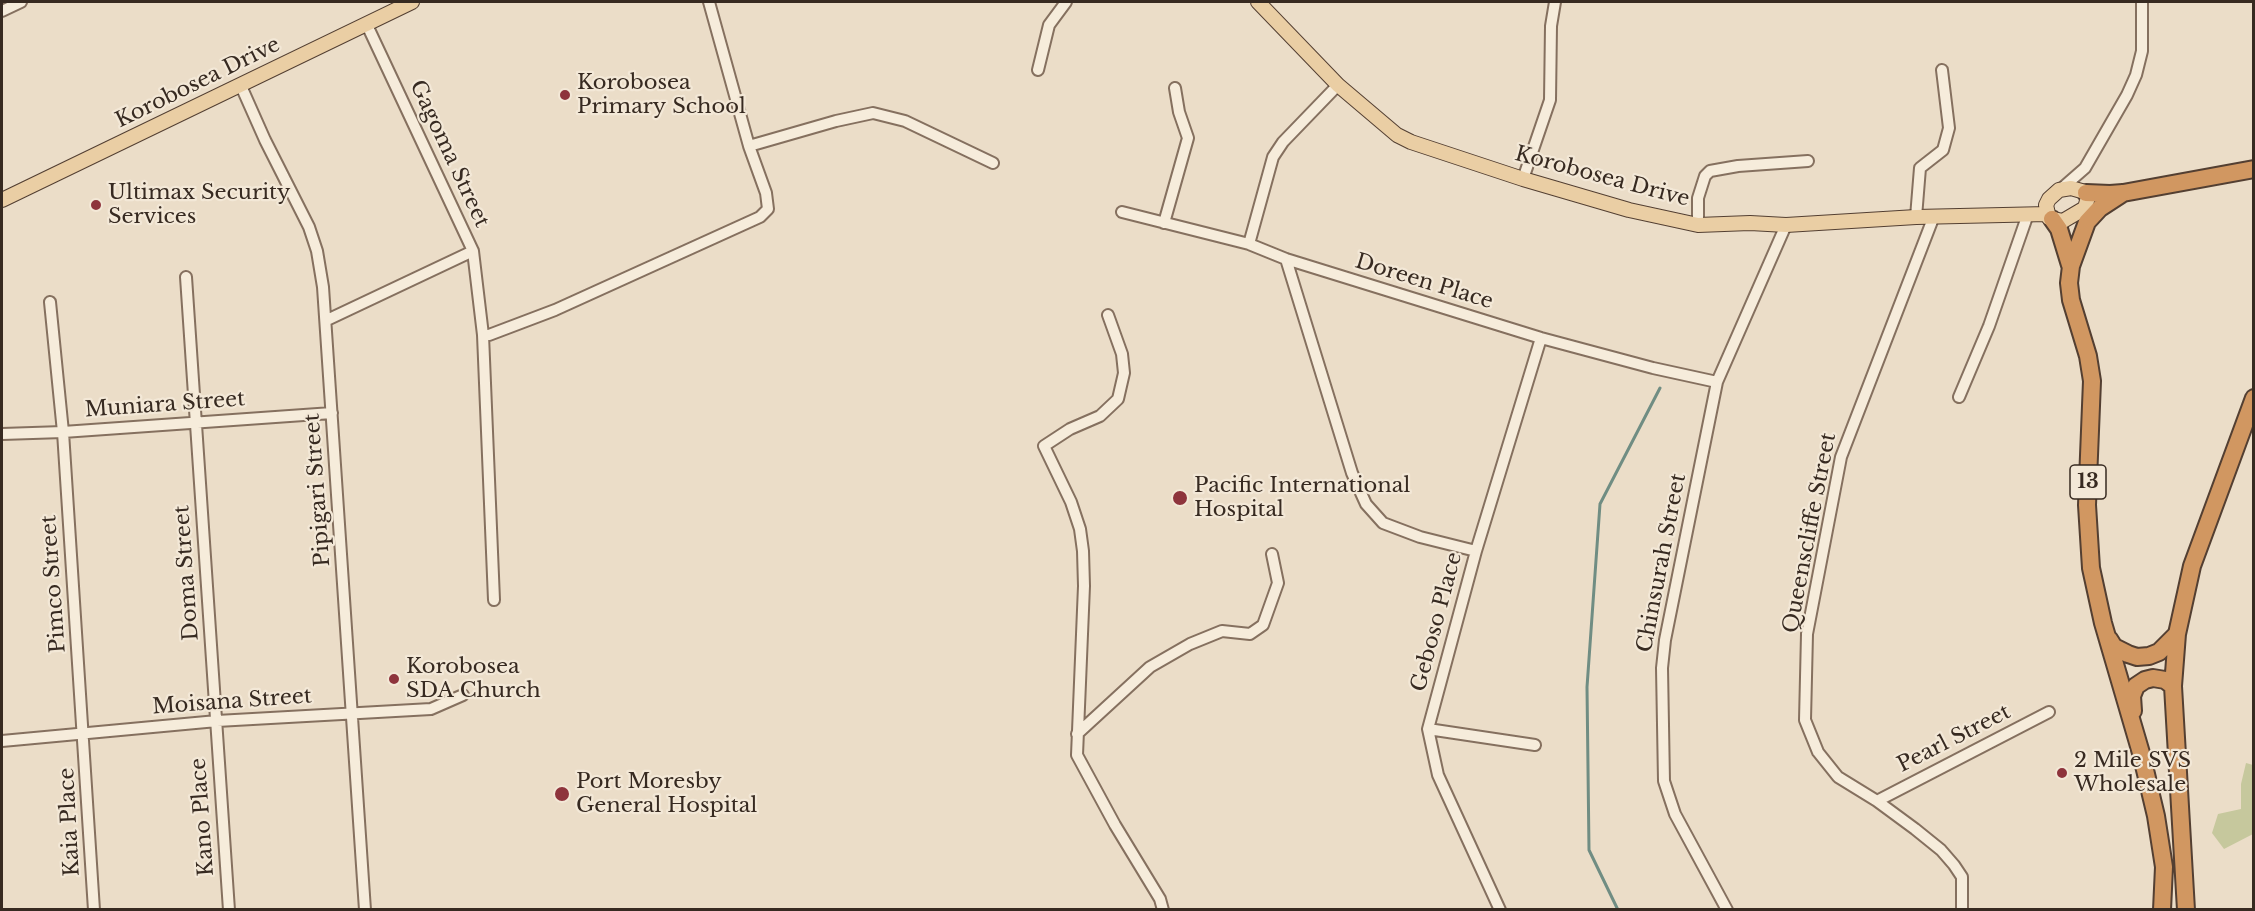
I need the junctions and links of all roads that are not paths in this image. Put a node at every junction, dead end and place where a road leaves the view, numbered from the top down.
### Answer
1 (21, 2) edge
2 (412, 2) edge
3 (709, 2) edge
4 (1066, 2) edge
5 (1258, 2) edge
6 (1555, 2) edge
7 (2142, 2) edge
8 (2, 11) edge
9 (367, 25) junction
10 (1038, 70) dead end
11 (1942, 70) dead end
12 (1338, 85) junction
13 (241, 86) junction
14 (1175, 88) dead end
15 (749, 146) junction
16 (1808, 161) dead end
17 (993, 163) dead end
18 (2085, 168) junction
19 (2253, 169) edge
20 (1523, 179) junction
21 (2085, 192) junction
22 (2123, 193) junction
23 (2054, 195) junction
24 (2, 200) edge
25 (1122, 212) dead end
26 (2029, 214) junction
27 (1934, 216) junction
28 (1916, 217) junction
29 (2050, 217) junction
30 (1164, 223) junction
31 (1698, 225) junction
32 (1786, 225) junction
33 (1249, 244) junction
34 (473, 251) junction
35 (1286, 259) junction
36 (2071, 266) junction
37 (186, 277) dead end
38 (50, 302) dead end
39 (1108, 315) dead end
40 (327, 320) junction
41 (483, 335) junction
42 (1541, 338) junction
43 (1717, 382) junction
44 (1959, 397) dead end
45 (2253, 398) edge
46 (332, 413) junction
47 (197, 421) junction
48 (63, 432) junction
49 (2, 434) edge
50 (1476, 551) junction
51 (1272, 554) dead end
52 (494, 600) dead end
53 (2177, 634) junction
54 (2107, 637) junction
55 (2173, 686) junction
56 (463, 695) dead end
57 (2049, 712) dead end
58 (352, 713) junction
59 (217, 721) junction
60 (1428, 729) junction
61 (84, 733) junction
62 (1077, 734) junction
63 (2, 741) edge
64 (1536, 745) dead end
65 (2141, 753) junction
66 (1877, 801) junction
67 (94, 909) edge
68 (228, 909) edge
69 (365, 909) edge
70 (1163, 909) edge
71 (1500, 909) edge
72 (1727, 909) edge
73 (1962, 909) edge
74 (2162, 909) edge
75 (2186, 909) edge

1 - 8 street
2 - 9 main road, Korobosea Drive
3 - 15 street
4 - 10 street
5 - 12 main road, Korobosea Drive
6 - 20 street
7 - 18 street
9 - 13 main road, Korobosea Drive
9 - 34 street, Gagoma Street
11 - 28 street
12 - 20 main road, Korobosea Drive
12 - 33 street
13 - 24 main road, Korobosea Drive
13 - 40 street, Pipigari Street
14 - 30 street
15 - 17 street
15 - 41 street
16 - 31 street
18 - 21 street
18 - 23 street
19 - 22 highway, 13
20 - 31 main road, Korobosea Drive
21 - 22 highway
21 - 23 main road
21 - 29 main road
22 - 36 highway, 13
23 - 26 main road
23 - 29 main road
25 - 30 street, Doreen Place
26 - 27 main road, Korobosea Drive
26 - 29 main road, Korobosea Drive
26 - 44 street
27 - 28 main road, Korobosea Drive
27 - 66 street, Queenscliffe Street
28 - 32 main road, Korobosea Drive
29 - 36 highway
30 - 33 street, Doreen Place
31 - 32 main road, Korobosea Drive
32 - 43 street, Chinsurah Street
33 - 35 street, Doreen Place
34 - 40 street, Gagoma Street
34 - 41 street
35 - 42 street, Doreen Place
35 - 50 street
36 - 54 highway, 13
37 - 47 street, Doma Street
38 - 48 street, Pimco Street
39 - 62 street
40 - 46 street, Pipigari Street
41 - 52 street
42 - 43 street, Doreen Place
42 - 50 street, Geboso Place
43 - 72 street, Chinsurah Street
45 - 53 highway
46 - 47 street, Muniara Street
46 - 58 street, Pipigari Street
47 - 48 street, Muniara Street
47 - 59 street, Doma Street
48 - 49 street, Muniara Street
48 - 61 street, Pimco Street
50 - 60 street, Geboso Place
51 - 62 street
53 - 54 highway
53 - 55 highway
54 - 65 highway, 13
55 - 65 highway
55 - 75 highway
56 - 58 street, Moisana Street
57 - 66 street, Pearl Street
58 - 59 street, Moisana Street
58 - 69 street, Pipigari Street
59 - 61 street, Moisana Street
59 - 68 street, Kano Place
60 - 64 street
60 - 71 street, Geboso Place
61 - 63 street, Moisana Street
61 - 67 street, Kaia Place
62 - 70 street
65 - 74 highway, 13
66 - 73 street, Queenscliffe Street

